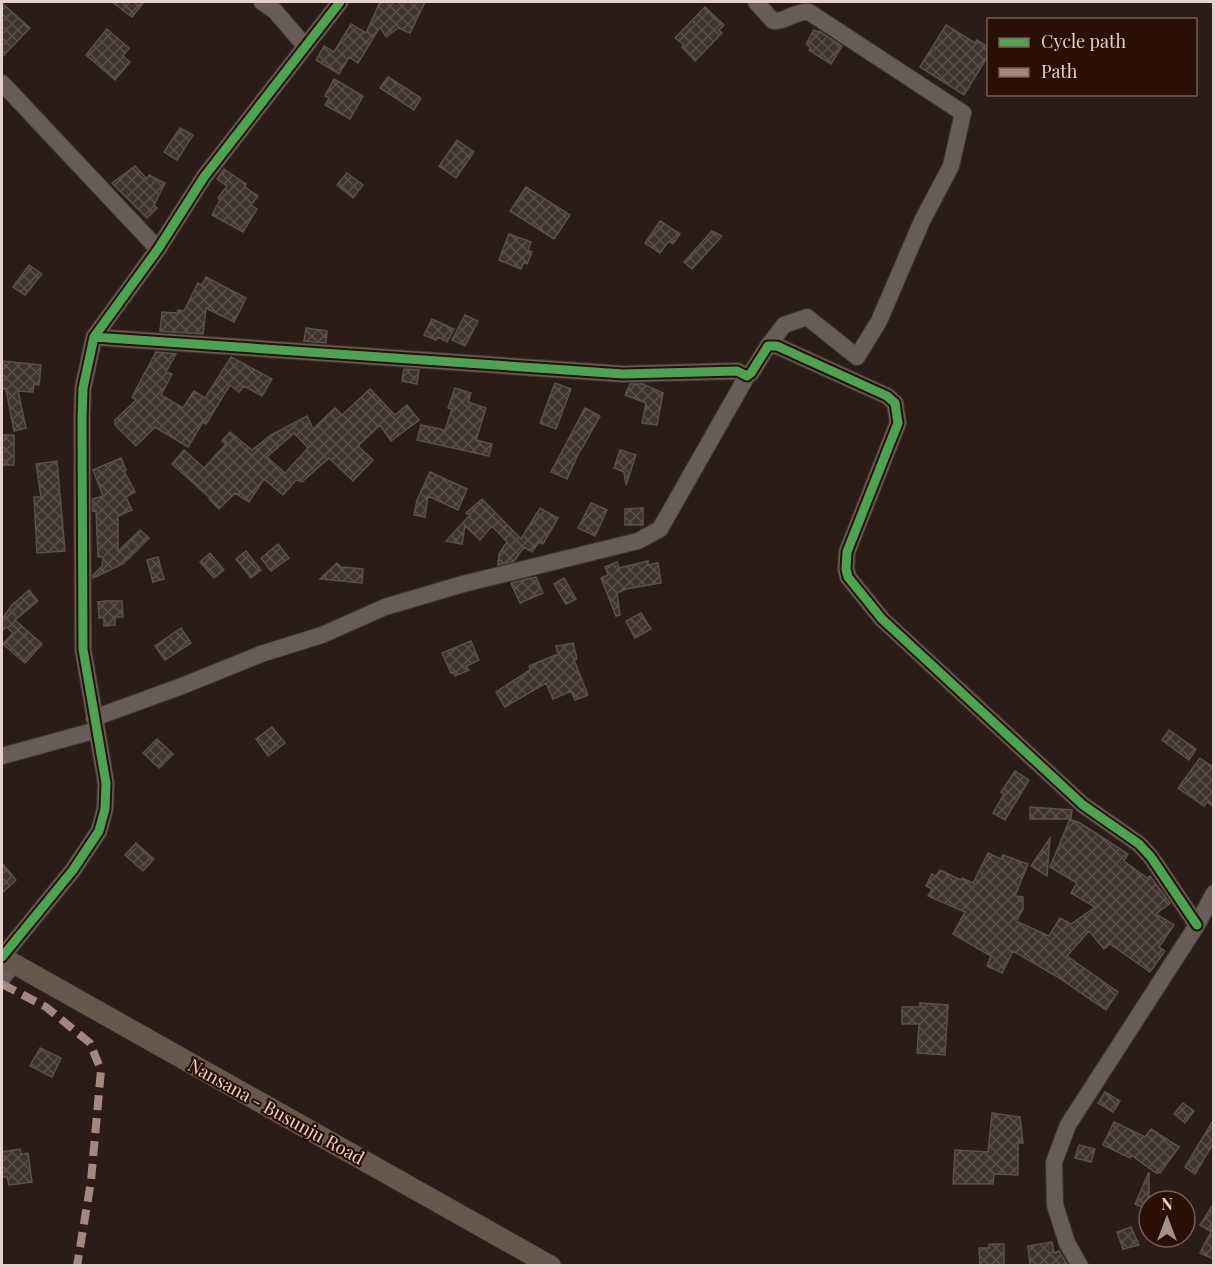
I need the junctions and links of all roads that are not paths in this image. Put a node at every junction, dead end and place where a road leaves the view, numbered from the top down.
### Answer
1 (262, 2) edge
2 (340, 2) edge
3 (756, 2) edge
4 (305, 46) junction
5 (2, 83) edge
6 (158, 249) junction
7 (94, 337) junction
8 (768, 346) junction
9 (747, 376) junction
10 (96, 724) junction
11 (2, 756) edge
12 (1214, 894) edge
13 (1197, 925) junction
14 (5, 967) edge
15 (551, 1266) edge
16 (1080, 1266) edge

1 - 4 street
2 - 4 street
3 - 8 street
4 - 6 street
5 - 6 street
6 - 7 street
7 - 9 street
7 - 10 street
8 - 9 street
8 - 13 street
9 - 10 street
10 - 11 street
10 - 14 street
12 - 13 street
13 - 16 street
14 - 15 main road, Nansana - Busunju Road

